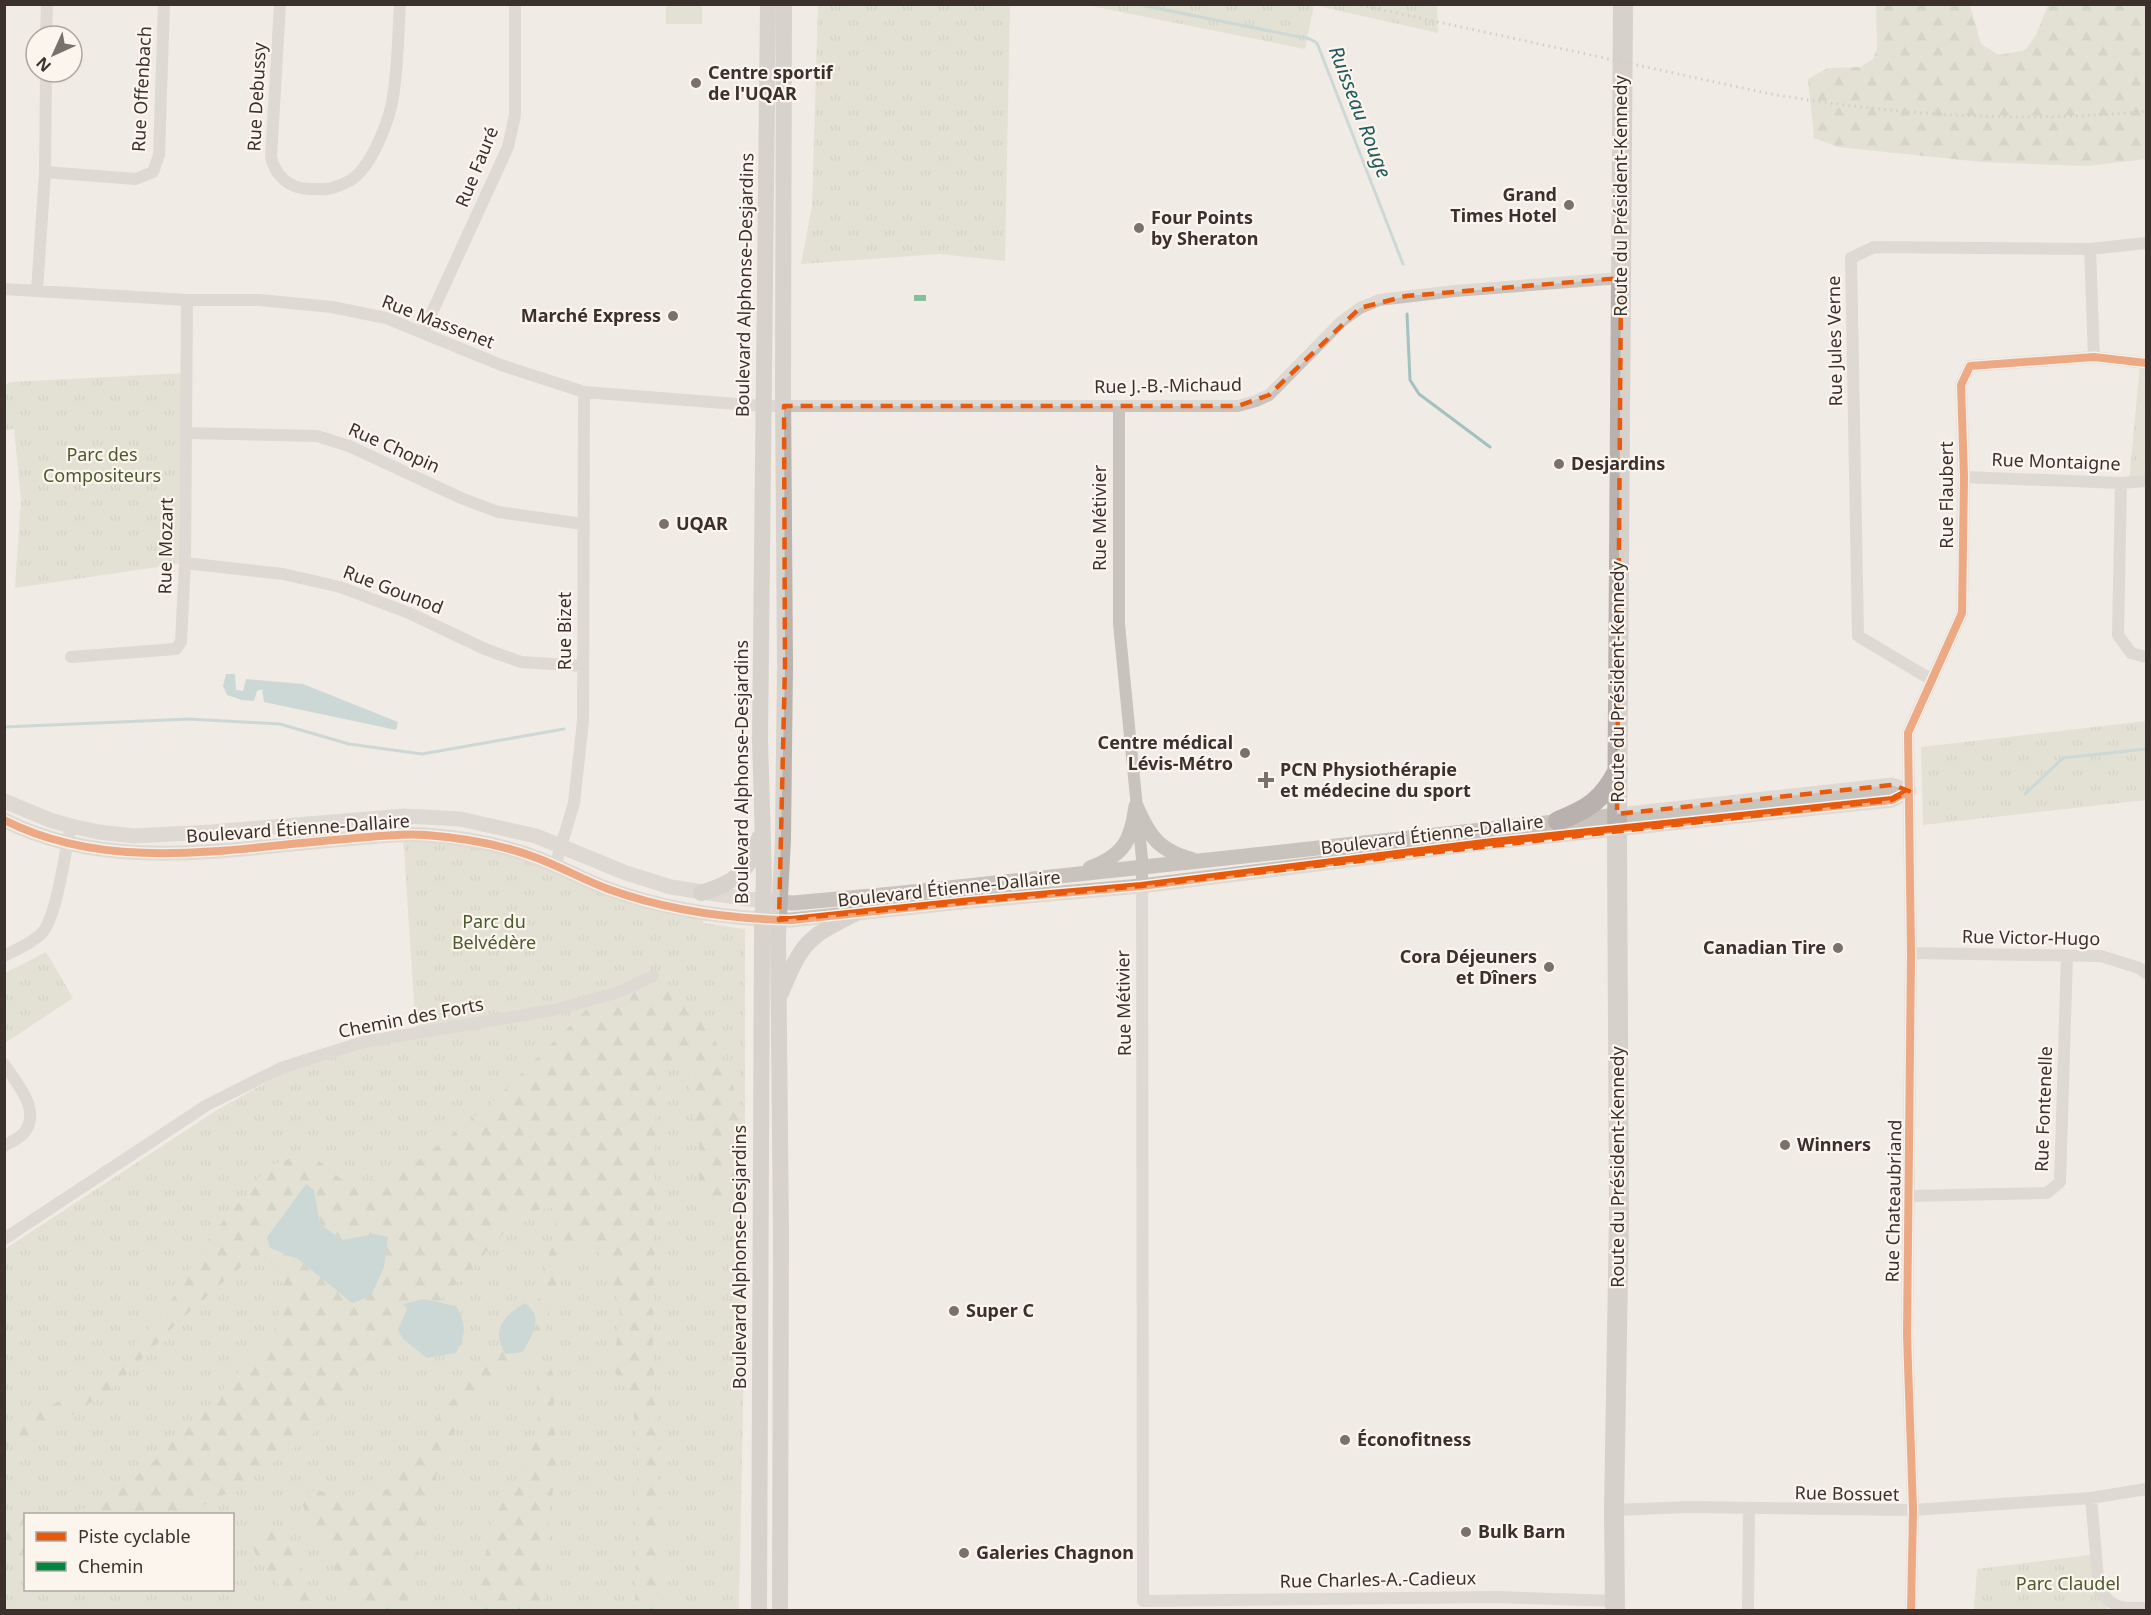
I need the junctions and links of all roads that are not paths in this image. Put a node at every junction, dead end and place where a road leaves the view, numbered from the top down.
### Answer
1 (46, 4) edge
2 (164, 4) edge
3 (280, 4) edge
4 (400, 4) edge
5 (515, 4) edge
6 (768, 4) edge
7 (784, 4) edge
8 (1623, 4) edge
9 (46, 24) edge
10 (46, 84) edge
11 (45, 171) junction
12 (2146, 243) edge
13 (2090, 249) junction
14 (1621, 278) junction
15 (4, 289) edge
16 (37, 291) junction
17 (187, 300) junction
18 (423, 332) junction
19 (2094, 357) junction
20 (2146, 363) edge
21 (584, 392) junction
22 (762, 406) junction
23 (784, 406) junction
24 (1119, 406) junction
25 (186, 433) junction
26 (1964, 477) junction
27 (2146, 481) edge
28 (2121, 483) junction
29 (583, 524) junction
30 (185, 563) junction
31 (70, 657) dead end
32 (2146, 657) edge
33 (583, 666) junction
34 (1932, 681) junction
35 (1618, 770) junction
36 (1909, 791) junction
37 (4, 801) edge
38 (1136, 806) junction
39 (4, 820) edge
40 (1558, 821) junction
41 (1617, 822) junction
42 (71, 826) junction
43 (763, 826) junction
44 (67, 842) junction
45 (561, 847) junction
46 (1199, 861) junction
47 (555, 866) junction
48 (1142, 867) junction
49 (1073, 874) junction
50 (1141, 886) junction
51 (701, 893) junction
52 (763, 901) junction
53 (780, 903) junction
54 (854, 914) junction
55 (762, 919) junction
56 (779, 920) junction
57 (1911, 953) junction
58 (4, 956) edge
59 (2067, 956) junction
60 (2146, 972) edge
61 (654, 976) dead end
62 (779, 999) junction
63 (4, 1064) edge
64 (4, 1146) edge
65 (1910, 1196) junction
66 (4, 1239) edge
67 (2146, 1489) edge
68 (2091, 1498) junction
69 (1749, 1508) junction
70 (1614, 1510) junction
71 (1913, 1510) junction
72 (1143, 1601) joint
73 (1615, 1606) edge
74 (2146, 1608) edge
75 (759, 1611) edge
76 (780, 1611) edge
77 (1748, 1611) edge
78 (1911, 1611) edge

1 - 9 street
2 - 11 street, Rue Offenbach
3 - 4 street, Rue Debussy
5 - 18 street, Rue Fauré
6 - 22 main road, Boulevard Alphonse-Desjardins
7 - 23 main road, Boulevard Alphonse-Desjardins
8 - 14 main road, Route du Président-Kennedy
10 - 11 street
11 - 16 street
12 - 13 street, Rue Jules Verne
13 - 19 street
13 - 34 street, Rue Jules Verne
14 - 24 street, Rue J.-B.-Michaud
14 - 35 main road, Route du Président-Kennedy
15 - 16 street, Rue Massenet
16 - 17 street, Rue Massenet
17 - 18 street, Rue Massenet
17 - 25 street, Rue Mozart
18 - 21 street, Rue Massenet
19 - 20 street, Rue Flaubert
19 - 26 street, Rue Flaubert
21 - 22 street, Rue Massenet
21 - 29 street, Rue Bizet
22 - 23 street, Rue Massenet
22 - 43 main road, Boulevard Alphonse-Desjardins
23 - 24 street, Rue J.-B.-Michaud
23 - 53 main road, Boulevard Alphonse-Desjardins
24 - 38 street, Rue Métivier
25 - 29 street, Rue Chopin
25 - 30 street, Rue Mozart
26 - 28 street, Rue Montaigne
26 - 34 street, Rue Flaubert
27 - 28 street, Rue Montaigne
28 - 32 street
29 - 33 street, Rue Bizet
30 - 31 street, Rue Mozart
30 - 33 street, Rue Gounod
33 - 45 street, Rue Bizet
34 - 36 street, Rue Flaubert
35 - 40 main road
35 - 41 main road, Route du Président-Kennedy
36 - 41 street, Boulevard Étienne-Dallaire
36 - 57 street, Rue Chateaubriand
37 - 42 street, Boulevard Étienne-Dallaire
38 - 46 street
38 - 48 street, Rue Métivier
38 - 49 street
39 - 44 street, Boulevard Étienne-Dallaire
40 - 41 street, Boulevard Étienne-Dallaire
40 - 46 street, Boulevard Étienne-Dallaire
41 - 50 street, Boulevard Étienne-Dallaire
41 - 70 main road, Route du Président-Kennedy
42 - 44 street
42 - 45 street, Boulevard Étienne-Dallaire
43 - 51 main road
43 - 52 main road, Boulevard Alphonse-Desjardins
44 - 47 street, Boulevard Étienne-Dallaire
44 - 58 street
45 - 47 street, Rue Bizet
45 - 51 street, Boulevard Étienne-Dallaire
46 - 48 street, Boulevard Étienne-Dallaire
47 - 55 street, Boulevard Étienne-Dallaire
48 - 49 street, Boulevard Étienne-Dallaire
48 - 50 street, Rue Métivier
49 - 53 street, Boulevard Étienne-Dallaire
50 - 54 street, Boulevard Étienne-Dallaire
50 - 72 street, Rue Métivier
51 - 52 street, Boulevard Étienne-Dallaire
52 - 53 street, Boulevard Étienne-Dallaire
52 - 55 main road, Boulevard Alphonse-Desjardins
53 - 56 main road, Boulevard Alphonse-Desjardins
54 - 56 street, Boulevard Étienne-Dallaire
54 - 62 main road
55 - 56 street, Boulevard Étienne-Dallaire
55 - 75 main road, Boulevard Alphonse-Desjardins
56 - 62 main road, Boulevard Alphonse-Desjardins
57 - 59 street, Rue Victor-Hugo
57 - 65 street, Rue Chateaubriand
59 - 60 street, Rue Victor-Hugo
59 - 65 street, Rue Fontenelle
61 - 66 street, Chemin des Forts
62 - 76 main road, Boulevard Alphonse-Desjardins
63 - 64 street
65 - 71 street, Rue Chateaubriand
67 - 68 street, Rue Bossuet
68 - 71 street, Rue Bossuet
68 - 74 street
69 - 70 street, Rue Bossuet
69 - 71 street, Rue Bossuet
69 - 77 street
70 - 73 main road, Route du Président-Kennedy
71 - 78 street, Rue Chateaubriand
72 - 73 street, Rue Charles-A.-Cadieux

